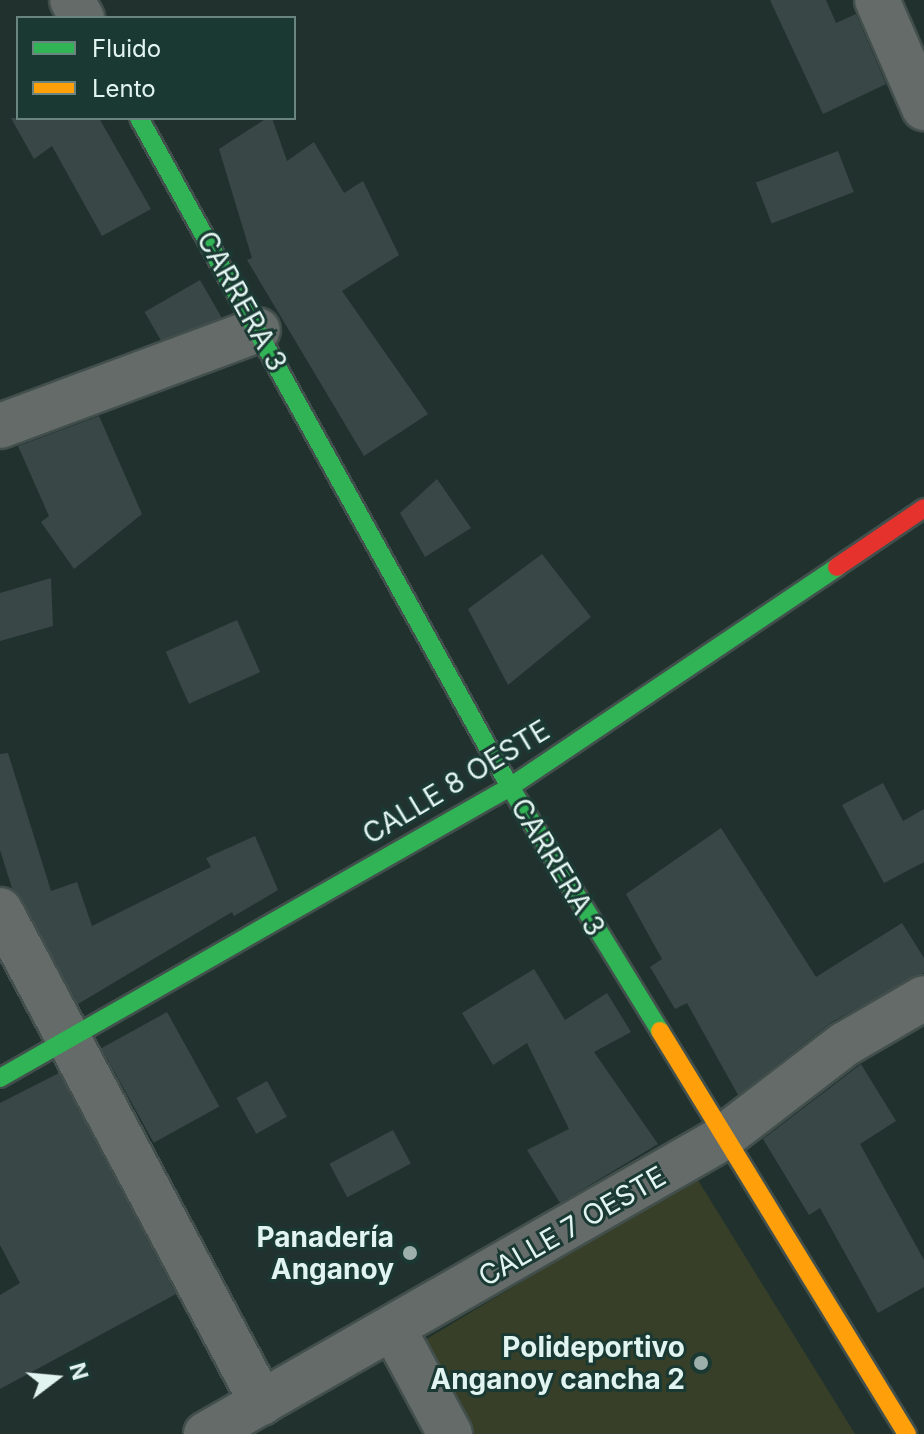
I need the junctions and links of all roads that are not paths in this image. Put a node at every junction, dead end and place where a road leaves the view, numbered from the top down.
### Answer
1 (877, 0) edge
2 (924, 108) edge
3 (140, 120) edge
4 (258, 330) junction
5 (0, 426) edge
6 (924, 508) edge
7 (510, 787) junction
8 (0, 910) edge
9 (924, 998) edge
10 (68, 1040) junction
11 (0, 1078) edge
12 (721, 1139) junction
13 (394, 1330) junction
14 (262, 1403) junction
15 (206, 1434) edge
16 (450, 1434) edge
17 (907, 1434) edge

1 - 2 street
3 - 4 street, CARRERA 3
4 - 5 street
4 - 7 street, CARRERA 3
6 - 7 street, CALLE 8 OESTE
7 - 10 street, CALLE 8 OESTE
7 - 12 street, CARRERA 3
8 - 10 street
9 - 12 street, CALLE 7 OESTE
10 - 11 street, CALLE 8 OESTE
10 - 14 street
12 - 13 street, CALLE 7 OESTE
12 - 17 street, CARRERA 3
13 - 14 street, CALLE 7 OESTE
13 - 16 street
14 - 15 street, CALLE 7 OESTE

